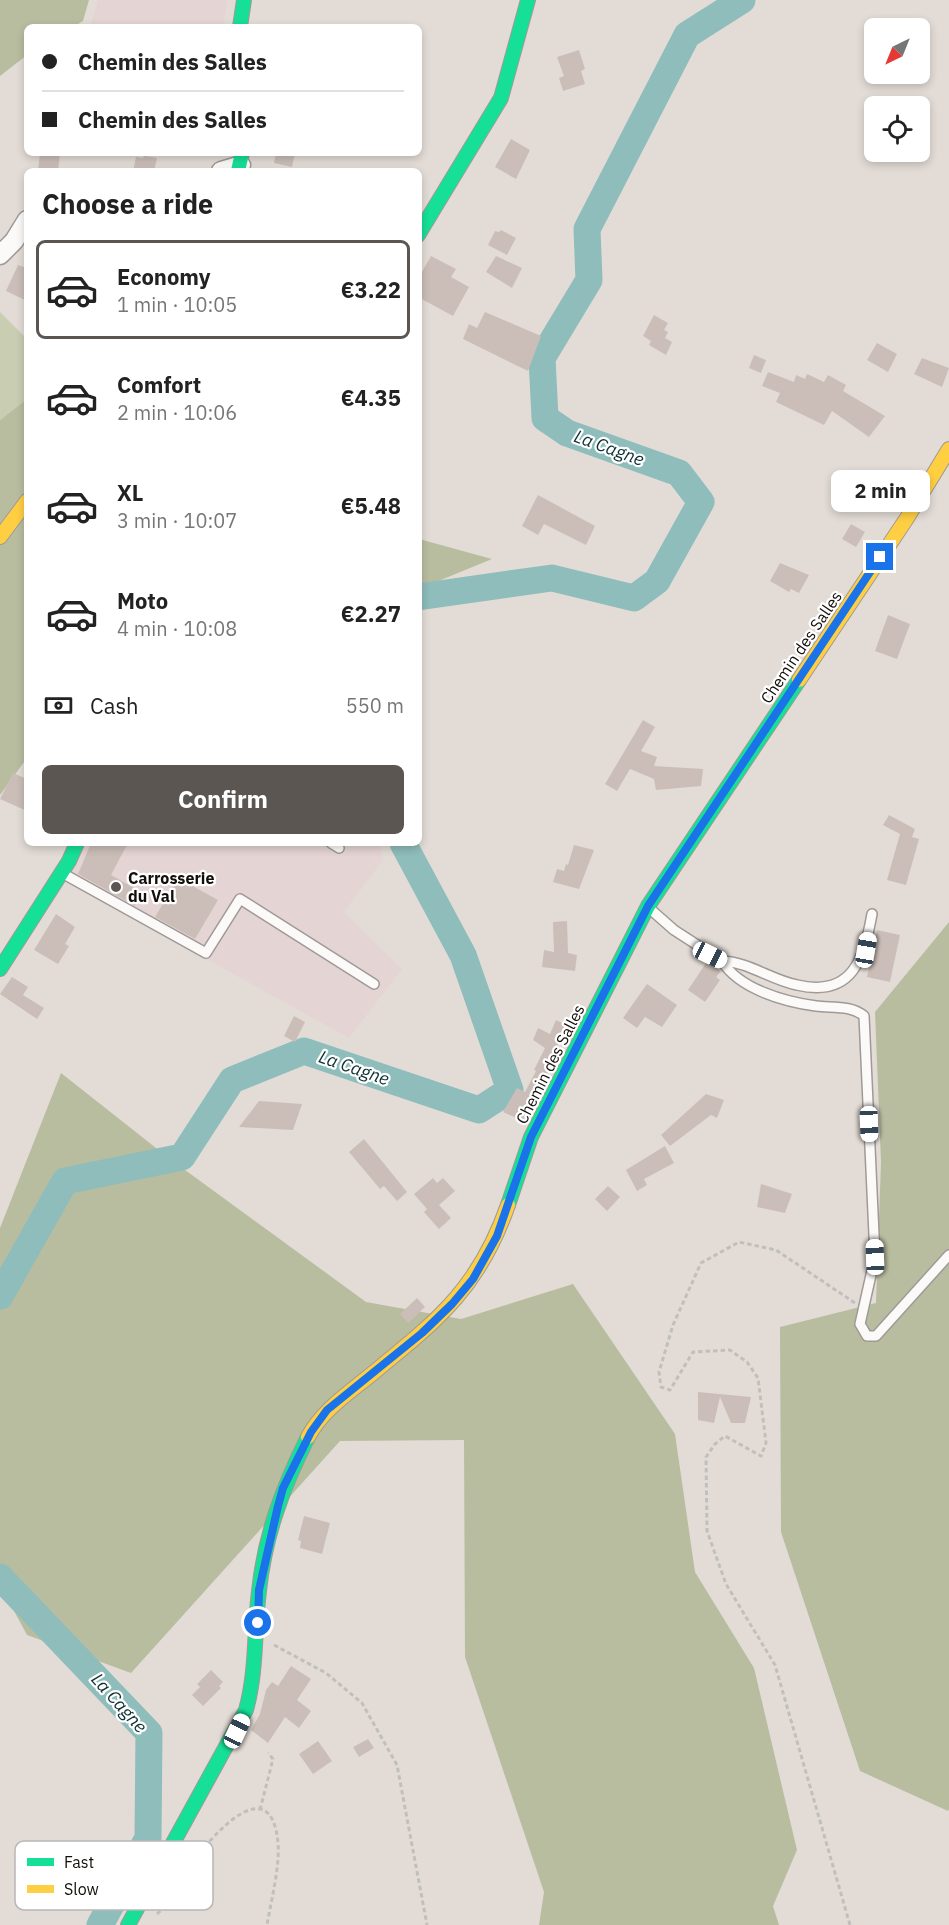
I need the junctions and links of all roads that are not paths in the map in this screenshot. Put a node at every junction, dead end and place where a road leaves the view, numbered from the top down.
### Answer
1 (244, 0) edge
2 (528, 0) edge
3 (240, 24) edge
4 (24, 225) edge
5 (422, 228) edge
6 (0, 255) edge
7 (949, 449) edge
8 (24, 505) edge
9 (0, 537) edge
10 (75, 846) edge
11 (61, 873) junction
12 (648, 906) junction
13 (872, 914) dead end
14 (722, 961) junction
15 (0, 969) edge
16 (374, 984) dead end
17 (949, 1255) edge
18 (174, 1841) edge
19 (136, 1910) edge
20 (128, 1925) edge

1 - 3 street
2 - 5 street
4 - 6 street
7 - 12 street, Chemin des Salles
8 - 9 street
10 - 11 street
11 - 15 street
11 - 16 lane
12 - 14 lane
12 - 18 street, Chemin des Salles
13 - 14 lane
14 - 17 lane
19 - 20 street, Chemin des Salles

